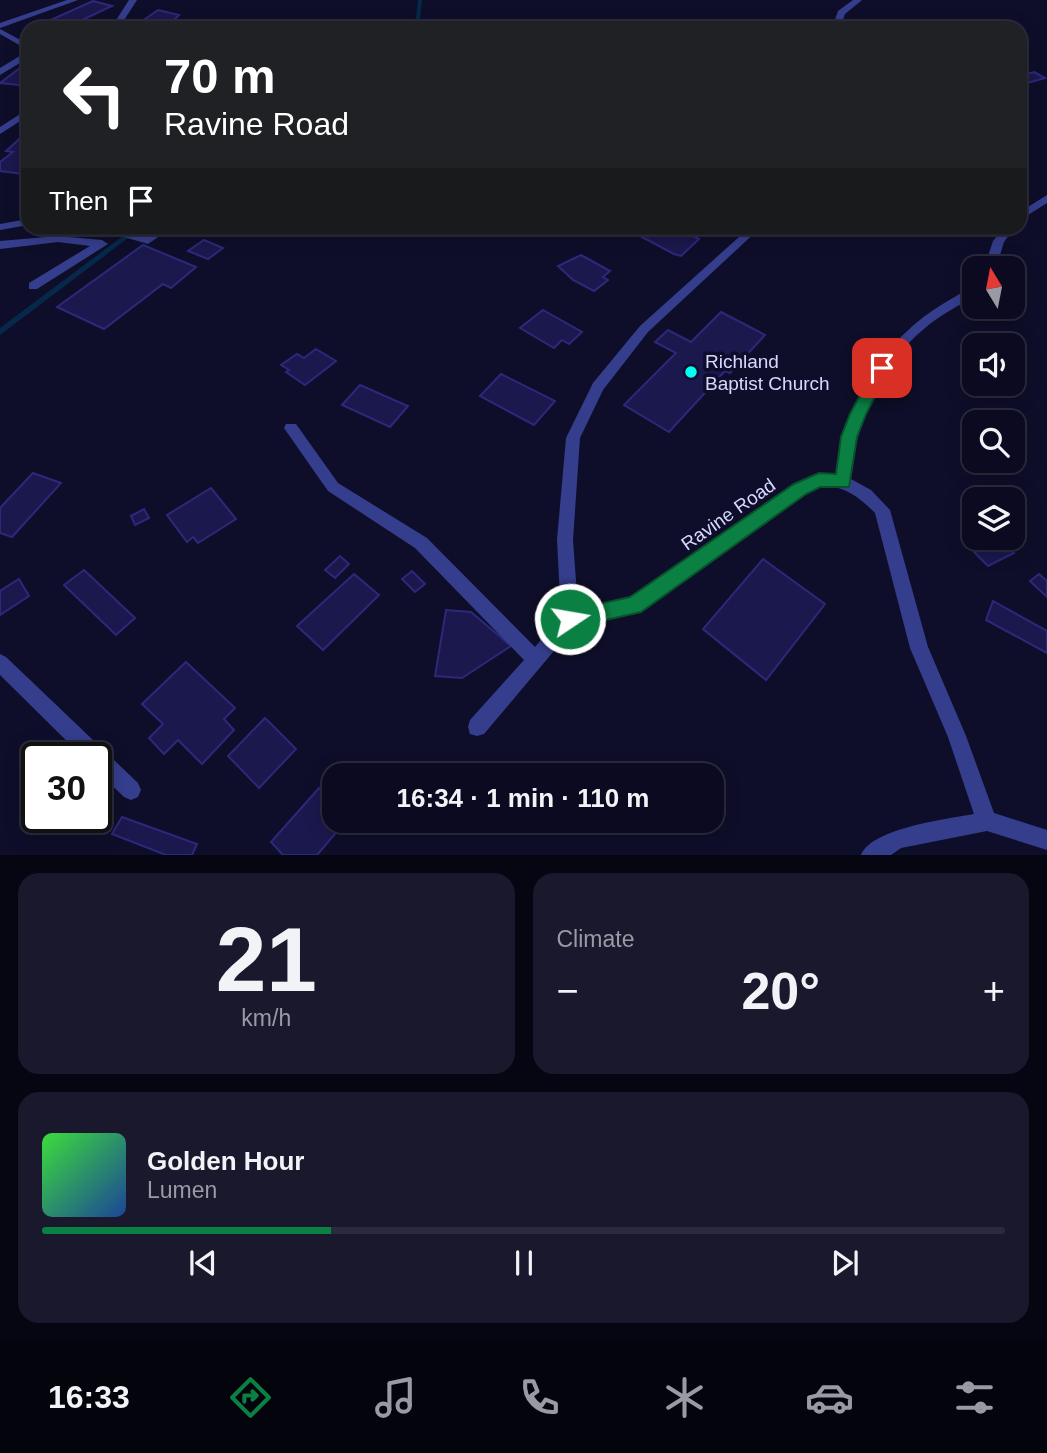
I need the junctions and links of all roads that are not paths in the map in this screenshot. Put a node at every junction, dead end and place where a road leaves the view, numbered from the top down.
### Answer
1 (74, 0) edge
2 (133, 0) edge
3 (859, 0) edge
4 (120, 21) edge
5 (838, 21) edge
6 (0, 28) edge
7 (21, 43) edge
8 (21, 58) edge
9 (0, 72) edge
10 (21, 117) edge
11 (0, 131) edge
12 (1047, 198) edge
13 (1027, 212) edge
14 (21, 223) edge
15 (0, 227) edge
16 (117, 235) edge
17 (136, 235) edge
18 (156, 235) edge
19 (747, 235) edge
20 (1004, 235) edge
21 (102, 244) junction
22 (0, 245) edge
23 (994, 256) edge
24 (33, 286) dead end
25 (962, 298) edge
26 (291, 428) dead end
27 (843, 482) junction
28 (570, 619) junction
29 (535, 659) junction
30 (0, 663) edge
31 (477, 727) dead end
32 (131, 790) dead end
33 (987, 821) junction
34 (1047, 840) edge
35 (871, 855) edge

1 - 6 street
2 - 4 street
3 - 5 street
6 - 7 street
8 - 9 street
10 - 11 street
12 - 13 street
14 - 15 street
16 - 21 street
17 - 18 street
19 - 28 street
20 - 23 street
21 - 22 street
21 - 24 street
25 - 27 street
26 - 29 street
27 - 28 street, Ravine Road
27 - 33 street
28 - 29 street
29 - 31 street
30 - 32 street
33 - 34 street
33 - 35 street

